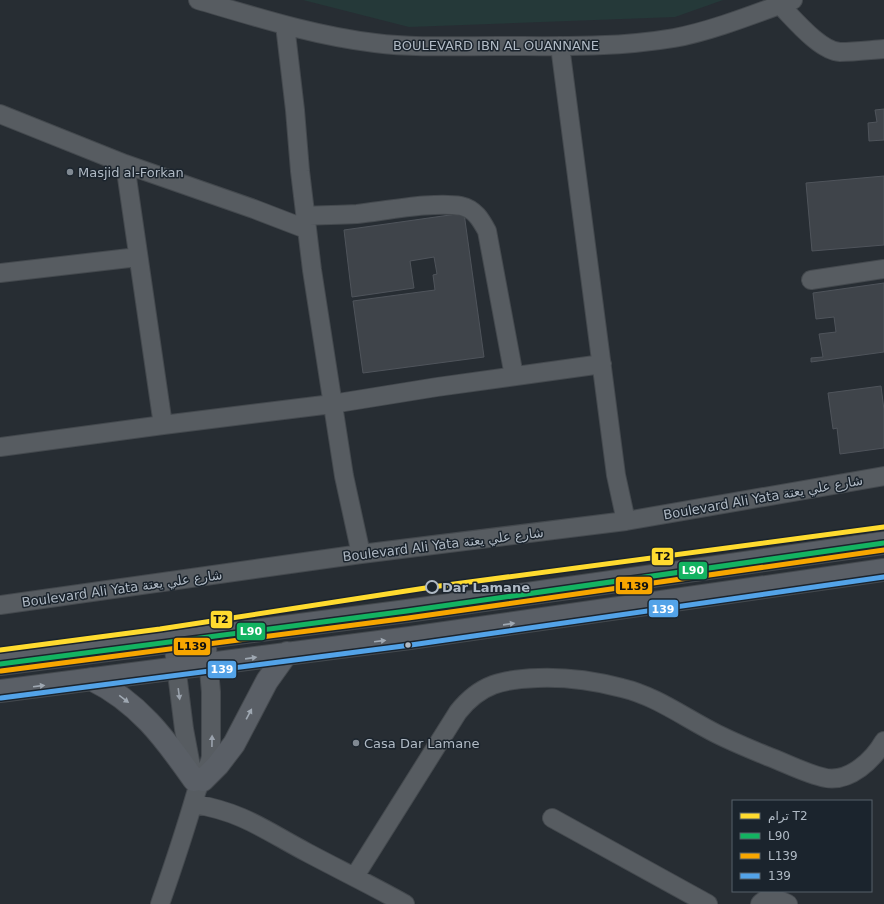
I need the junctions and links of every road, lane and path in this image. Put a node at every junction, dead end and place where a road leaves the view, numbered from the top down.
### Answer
1 (198, 0) edge
2 (787, 3) edge
3 (285, 25) junction
4 (560, 46) junction
5 (884, 49) edge
6 (0, 114) edge
7 (125, 164) junction
8 (305, 223) junction
9 (138, 257) junction
10 (884, 269) edge
11 (0, 273) edge
12 (811, 280) dead end
13 (602, 364) junction
14 (514, 376) junction
15 (332, 404) junction
16 (163, 425) junction
17 (0, 447) edge
18 (884, 476) edge
19 (626, 521) junction
20 (884, 543) edge
21 (361, 554) junction
22 (884, 570) edge
23 (0, 605) edge
24 (206, 637) junction
25 (173, 641) junction
26 (287, 653) junction
27 (0, 664) edge
28 (208, 664) junction
29 (176, 667) junction
30 (91, 679) junction
31 (0, 691) edge
32 (884, 741) edge
33 (197, 789) junction
34 (552, 818) dead end
35 (355, 876) junction
36 (160, 904) edge
37 (405, 904) edge
38 (708, 904) edge
39 (760, 904) edge
40 (788, 904) edge

1 - 3 street, BOULEVARD IBN AL OUANNANE
2 - 4 street, BOULEVARD IBN AL OUANNANE
2 - 5 street
3 - 4 street, BOULEVARD IBN AL OUANNANE
3 - 8 street
4 - 13 street
6 - 7 street
7 - 8 street
7 - 9 street
8 - 14 street
8 - 15 street
9 - 11 street
9 - 16 street
10 - 12 street
13 - 14 street
13 - 19 street
14 - 15 street
15 - 16 street
15 - 21 street
16 - 17 street
18 - 19 street, Boulevard Ali Yata شارع علي يعتة
19 - 21 street, Boulevard Ali Yata شارع علي يعتة
20 - 24 main road
21 - 23 street, Boulevard Ali Yata شارع علي يعتة
26 -> 22 main road
24 - 25 main road
24 - 28 street
25 - 27 main road
25 - 29 street
28 -> 26 main road
33 -> 26 main road
28 - 29 main road
33 -> 28 street
29 - 30 main road
29 -> 33 street
31 -> 30 main road
30 -> 33 main road
32 - 35 street
33 - 35 street
33 - 36 street
34 - 38 street
35 - 37 street
39 - 40 street

